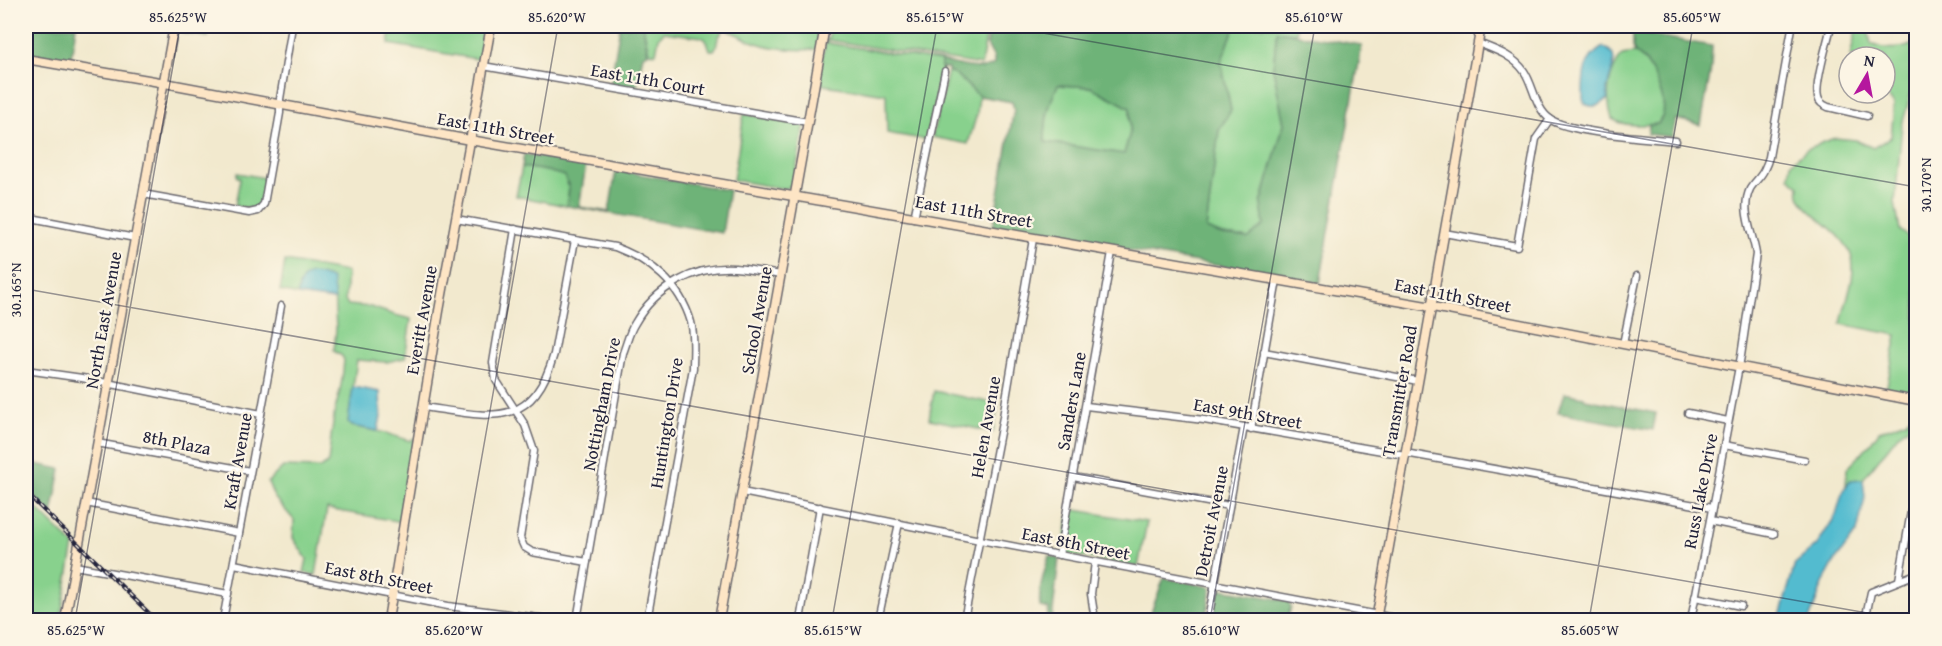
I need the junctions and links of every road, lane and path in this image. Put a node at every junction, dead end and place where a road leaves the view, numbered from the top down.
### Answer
1 (174, 26) edge
2 (292, 26) edge
3 (491, 26) edge
4 (825, 26) edge
5 (1481, 26) edge
6 (1831, 26) edge
7 (1792, 28) dead end
8 (1478, 43) junction
9 (26, 59) edge
10 (483, 66) junction
11 (945, 71) dead end
12 (163, 83) junction
13 (280, 106) junction
14 (1867, 117) dead end
15 (1550, 119) junction
16 (808, 122) junction
17 (470, 140) junction
18 (1676, 141) dead end
19 (143, 194) junction
20 (795, 196) junction
21 (26, 217) edge
22 (914, 218) junction
23 (456, 219) junction
24 (515, 229) junction
25 (1444, 233) junction
26 (135, 238) junction
27 (1033, 238) junction
28 (575, 240) junction
29 (1112, 252) junction
30 (781, 275) junction
31 (1637, 276) dead end
32 (1277, 280) junction
33 (671, 285) junction
34 (281, 306) dead end
35 (1431, 307) junction
36 (1623, 344) junction
37 (1264, 352) junction
38 (1738, 366) junction
39 (26, 370) edge
40 (1418, 381) junction
41 (108, 384) junction
42 (1916, 401) edge
43 (1086, 406) junction
44 (424, 407) junction
45 (515, 410) junction
46 (1688, 413) dead end
47 (261, 414) junction
48 (1728, 421) junction
49 (1247, 428) junction
50 (98, 442) junction
51 (1724, 445) junction
52 (1405, 454) junction
53 (1805, 460) dead end
54 (250, 471) junction
55 (1073, 477) junction
56 (742, 492) junction
57 (1917, 495) edge
58 (86, 503) junction
59 (1229, 506) junction
60 (820, 507) junction
61 (1712, 508) junction
62 (1710, 521) junction
63 (899, 523) junction
64 (239, 533) junction
65 (1774, 534) dead end
66 (980, 540) junction
67 (1059, 555) junction
68 (587, 562) junction
69 (1095, 562) junction
70 (234, 564) junction
71 (75, 566) junction
72 (1917, 574) edge
73 (1899, 580) junction
74 (1214, 585) junction
75 (228, 594) junction
76 (392, 595) junction
77 (1695, 597) junction
78 (1741, 606) dead end
79 (1376, 618) edge
80 (65, 621) edge
81 (223, 621) edge
82 (388, 621) edge
83 (555, 621) edge
84 (577, 621) edge
85 (647, 621) edge
86 (719, 621) edge
87 (800, 621) edge
88 (878, 621) edge
89 (964, 621) edge
90 (1095, 621) edge
91 (1208, 621) edge
92 (1405, 621) edge
93 (1691, 621) edge
94 (1864, 621) edge

1 - 12 main road, North East Avenue
2 - 13 street
3 - 10 main road, Everitt Avenue
4 - 16 main road, School Avenue
5 - 8 main road, Transmitter Road
6 - 14 street
7 - 38 street, Russ Lake Drive
8 - 15 street
8 - 25 main road, Transmitter Road
9 - 12 main road, East 11th Street
10 - 16 street, East 11th Court
10 - 17 main road, Everitt Avenue
11 - 22 street
12 - 13 main road, East 11th Street
12 - 19 main road, North East Avenue
13 - 17 main road, East 11th Street
13 - 19 street
15 - 18 street
15 - 25 street
16 - 20 main road, School Avenue
17 - 20 main road, East 11th Street
17 - 23 main road, Everitt Avenue
19 - 26 main road, North East Avenue
20 - 22 main road, East 11th Street
20 - 30 main road, School Avenue
21 - 26 street
22 - 27 main road, East 11th Street
23 - 24 street, Huntington Drive
23 - 44 main road, Everitt Avenue
24 - 28 street, Huntington Drive
24 - 45 street
25 - 35 main road, Transmitter Road
26 - 41 main road, North East Avenue
27 - 29 main road, East 11th Street
27 - 66 street, Helen Avenue
28 - 33 street, Huntington Drive
28 - 45 street
29 - 32 main road, East 11th Street
29 - 43 street, Sanders Lane
30 - 33 street, Nottingham Drive
30 - 56 main road, School Avenue
31 - 36 street
32 - 35 main road, East 11th Street
32 - 37 street, Detroit Avenue
33 - 68 street, Nottingham Drive
33 - 85 street, Huntington Drive
34 - 47 street, Kraft Avenue
35 - 36 main road, East 11th Street
35 - 40 main road, Transmitter Road
36 - 38 main road, East 11th Street
37 - 40 street
37 - 49 street, Detroit Avenue
38 - 42 main road, East 11th Street
38 - 48 street, Russ Lake Drive
39 - 41 street
40 - 52 main road, Transmitter Road
41 - 47 street
41 - 50 main road, North East Avenue
43 - 49 street, East 9th Street
43 - 55 street, Sanders Lane
44 - 45 street
44 - 76 main road, Everitt Avenue
45 - 68 street
46 - 48 street
47 - 54 street, Kraft Avenue
48 - 51 street, Russ Lake Drive
49 - 52 street, East 9th Street
49 - 59 street, Detroit Avenue
50 - 54 street, 8th Plaza
50 - 58 main road, North East Avenue
51 - 53 street
51 - 61 street, Russ Lake Drive
52 - 61 street, East 9th Street
52 - 79 main road, Transmitter Road
54 - 64 street, Kraft Avenue
55 - 59 street
55 - 67 street, Sanders Lane
56 - 60 street, East 8th Street
56 - 86 main road, School Avenue
57 - 73 street
58 - 64 street
58 - 71 main road, North East Avenue
59 - 74 street, Detroit Avenue
60 - 63 street, East 8th Street
60 - 87 street
61 - 62 street, Russ Lake Drive
62 - 65 street
62 - 77 street, Russ Lake Drive
63 - 66 street, East 8th Street
63 - 88 street
64 - 70 street, Kraft Avenue
66 - 67 street, East 8th Street
66 - 89 street, Helen Avenue
67 - 69 street, East 8th Street
68 - 84 street, Nottingham Drive
69 - 74 street, East 8th Street
69 - 90 street
70 - 75 street, Kraft Avenue
70 - 76 street, East 8th Street
71 - 75 street
71 - 80 main road, North East Avenue
72 - 73 street
73 - 94 street
74 - 79 street, East 8th Street
74 - 91 street, Detroit Avenue
75 - 81 street, Kraft Avenue
76 - 82 main road, Everitt Avenue
76 - 83 street, East 8th Street
77 - 78 street
77 - 93 street, Russ Lake Drive
79 - 92 street, East 8th Street

